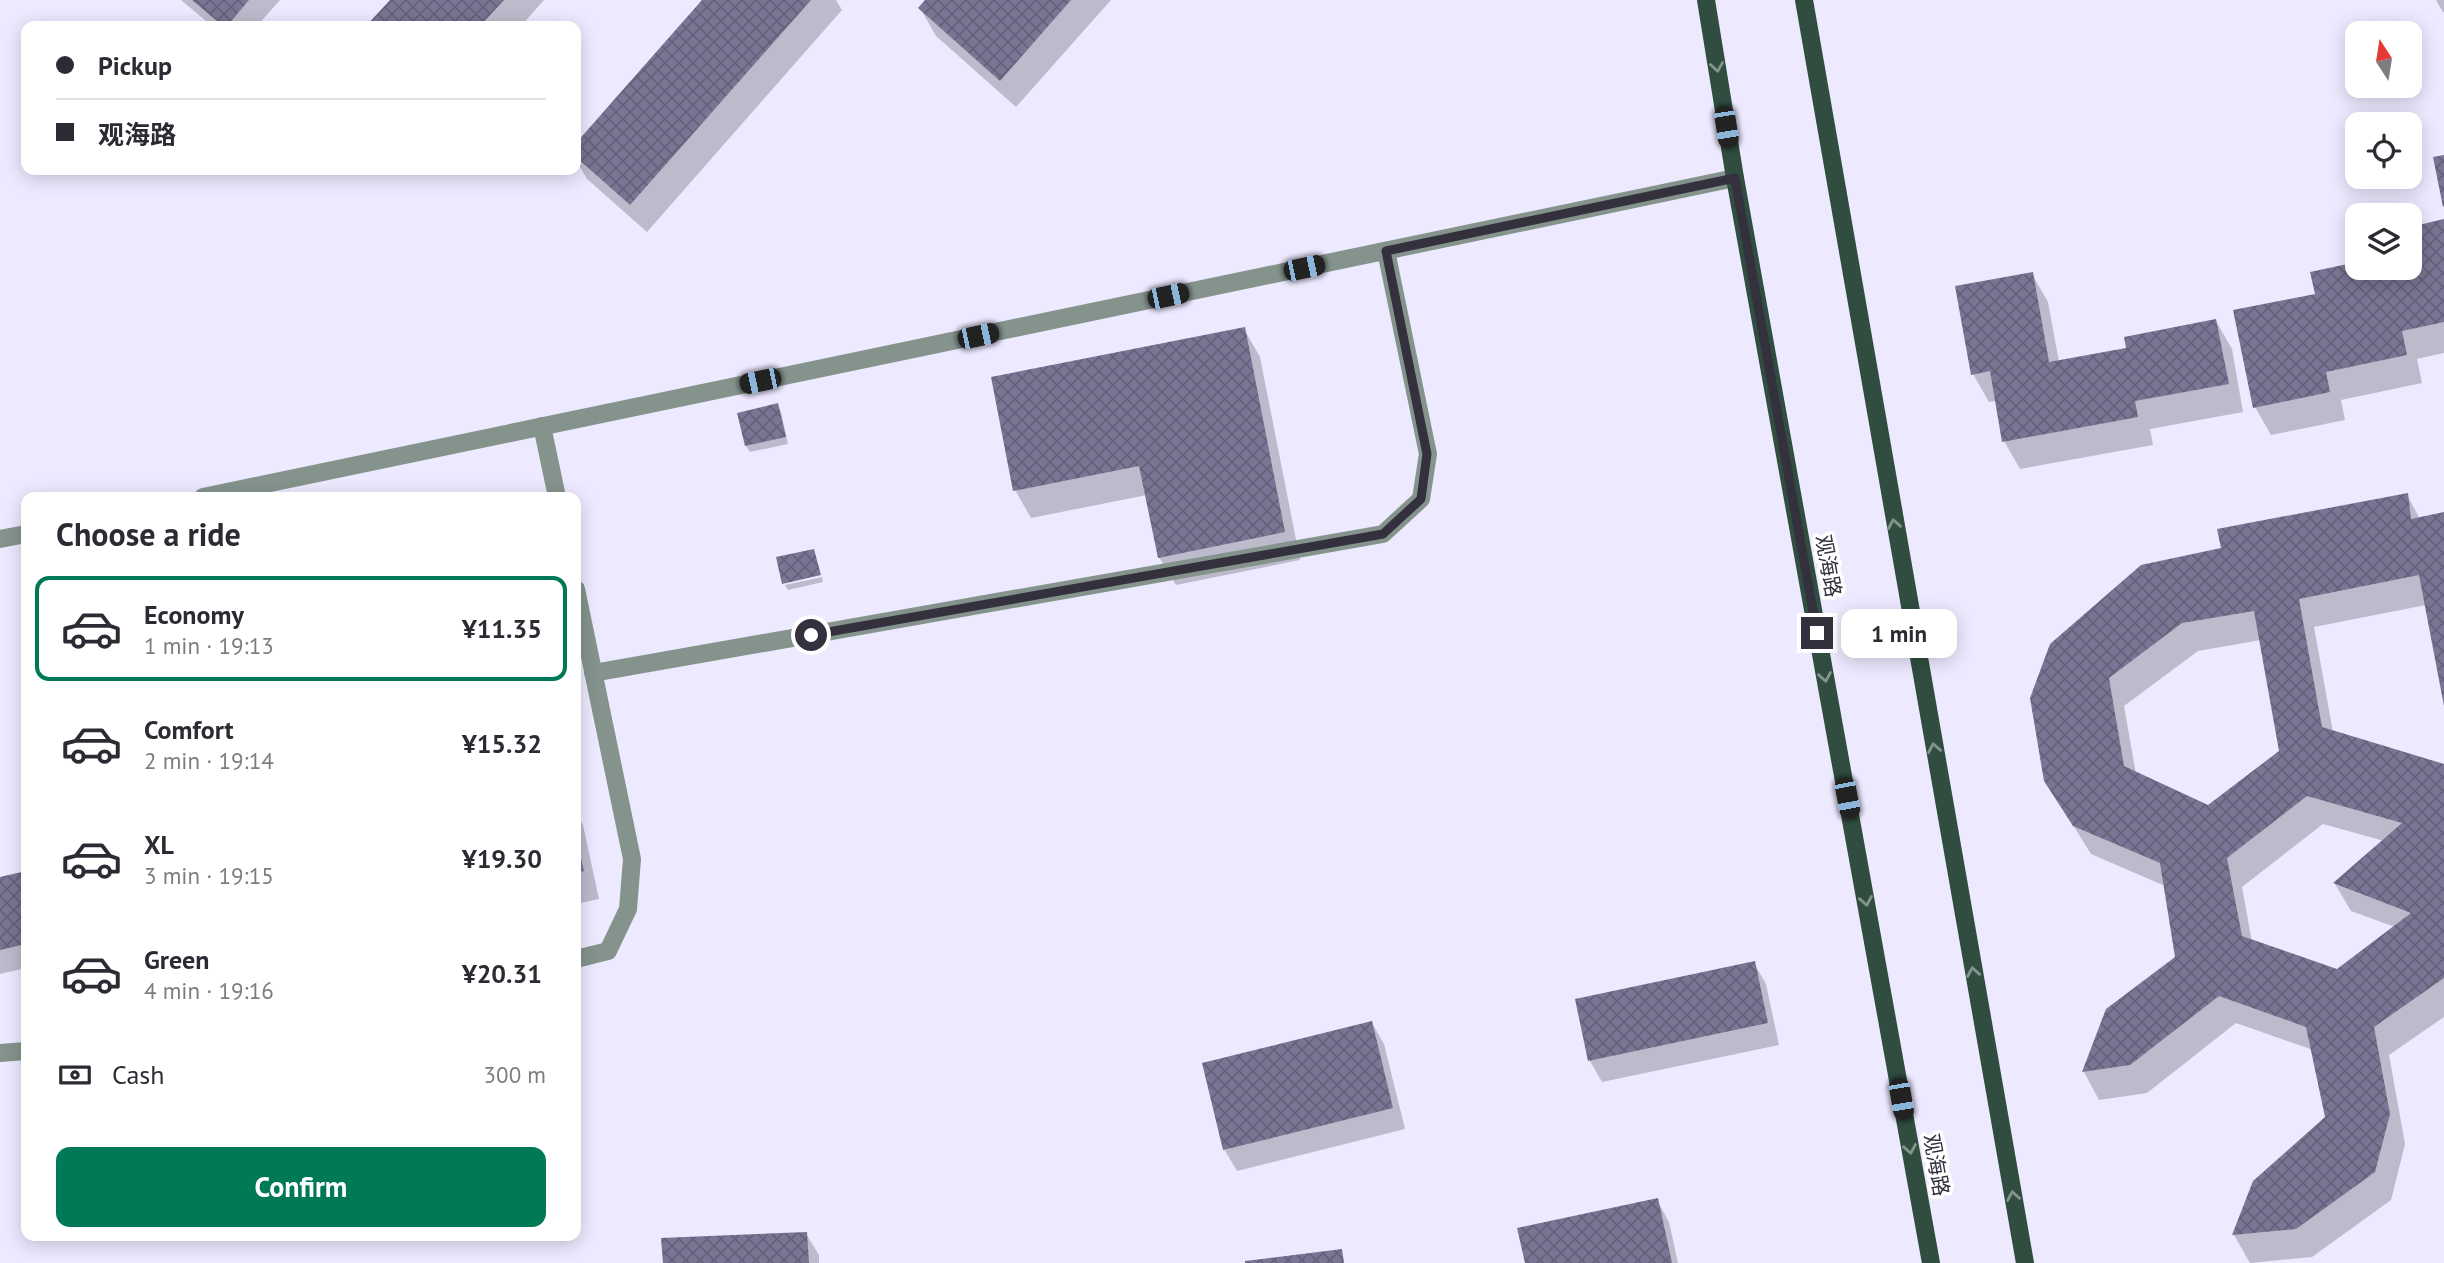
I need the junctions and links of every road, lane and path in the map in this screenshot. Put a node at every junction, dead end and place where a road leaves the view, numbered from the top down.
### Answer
1 (1706, 0) edge
2 (1804, 0) edge
3 (1735, 178) junction
4 (1386, 251) junction
5 (542, 426) junction
6 (227, 492) edge
7 (556, 492) edge
8 (21, 535) edge
9 (0, 539) edge
10 (581, 614) edge
11 (593, 673) junction
12 (581, 958) edge
13 (21, 1051) edge
14 (0, 1053) edge
15 (1931, 1263) edge
16 (2025, 1263) edge

1 -> 3 main road, 观海路
16 -> 2 main road
3 - 4 street
3 -> 15 main road, 观海路
4 - 5 street
4 - 11 street
5 - 6 street
5 - 7 street
8 - 9 street
10 - 11 street
11 - 12 street
13 - 14 street

